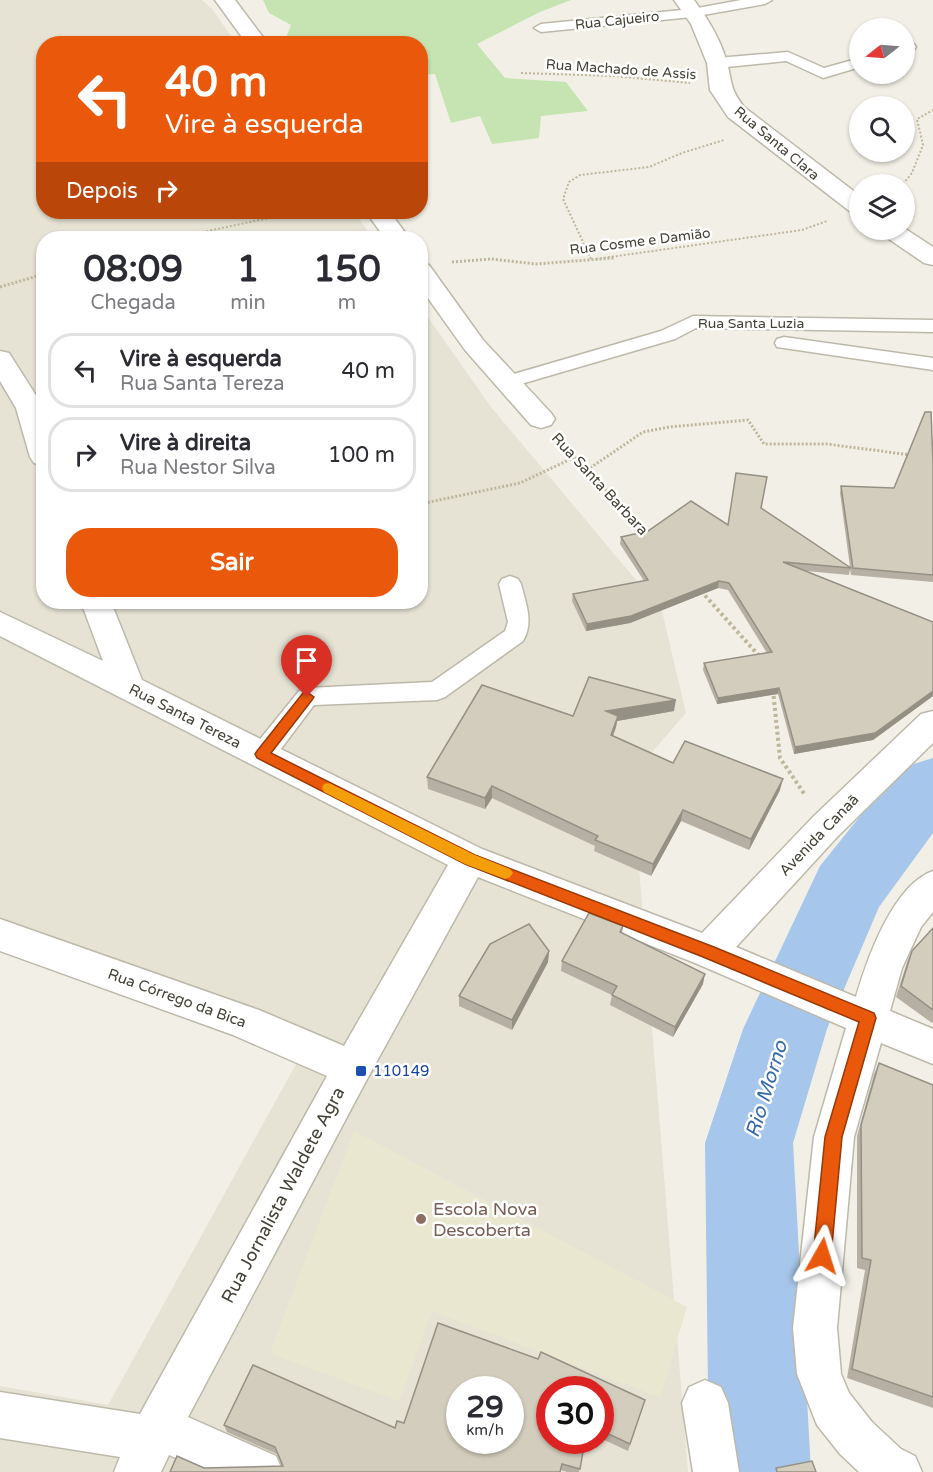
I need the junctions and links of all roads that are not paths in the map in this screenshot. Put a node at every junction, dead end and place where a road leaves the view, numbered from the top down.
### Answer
1 (225, 0) edge
2 (765, 0) edge
3 (688, 6) edge
4 (541, 28) dead end
5 (252, 36) edge
6 (717, 63) junction
7 (849, 65) edge
8 (849, 200) edge
9 (906, 240) edge
10 (933, 258) edge
11 (432, 266) edge
12 (933, 326) edge
13 (784, 343) dead end
14 (0, 359) edge
15 (933, 364) edge
16 (507, 382) junction
17 (541, 419) road end
18 (36, 429) edge
19 (510, 584) dead end
20 (99, 609) edge
21 (0, 623) edge
22 (129, 688) junction
23 (933, 723) edge
24 (262, 754) junction
25 (470, 860) junction
26 (933, 886) edge
27 (0, 935) edge
28 (715, 955) junction
29 (854, 1013) junction
30 (933, 1047) edge
31 (352, 1068) junction
32 (705, 1403) dead end
33 (0, 1414) edge
34 (149, 1446) edge
35 (892, 1468) edge
36 (260, 1472) edge
37 (716, 1472) edge

1 - 5 street
2 - 3 lane, Rua Cajueiro
3 - 4 lane, Rua Cajueiro
3 - 6 street, Rua Santa Clara
6 - 7 lane
6 - 8 street, Rua Santa Clara
9 - 10 street
11 - 16 street, Rua Santa Barbara
12 - 16 lane, Rua Santa Luzia
13 - 15 lane
14 - 18 street
16 - 17 street, Rua Santa Barbara
19 - 24 lane
20 - 22 street
21 - 22 street, Rua Santa Tereza
22 - 24 street, Rua Santa Tereza
23 - 28 street, Avenida Canaã
24 - 25 street, Rua Santa Tereza
25 - 28 street, Rua Santa Tereza
25 - 31 street, Rua Jornalista Waldete Agra
26 - 29 street
27 - 31 street, Rua Córrego da Bica
28 - 29 street, Rua Santa Tereza
29 - 30 street, Rua Santa Tereza
29 - 35 street
31 - 34 street, Rua Jornalista Waldete Agra
32 - 37 street
33 - 34 street
34 - 36 street

